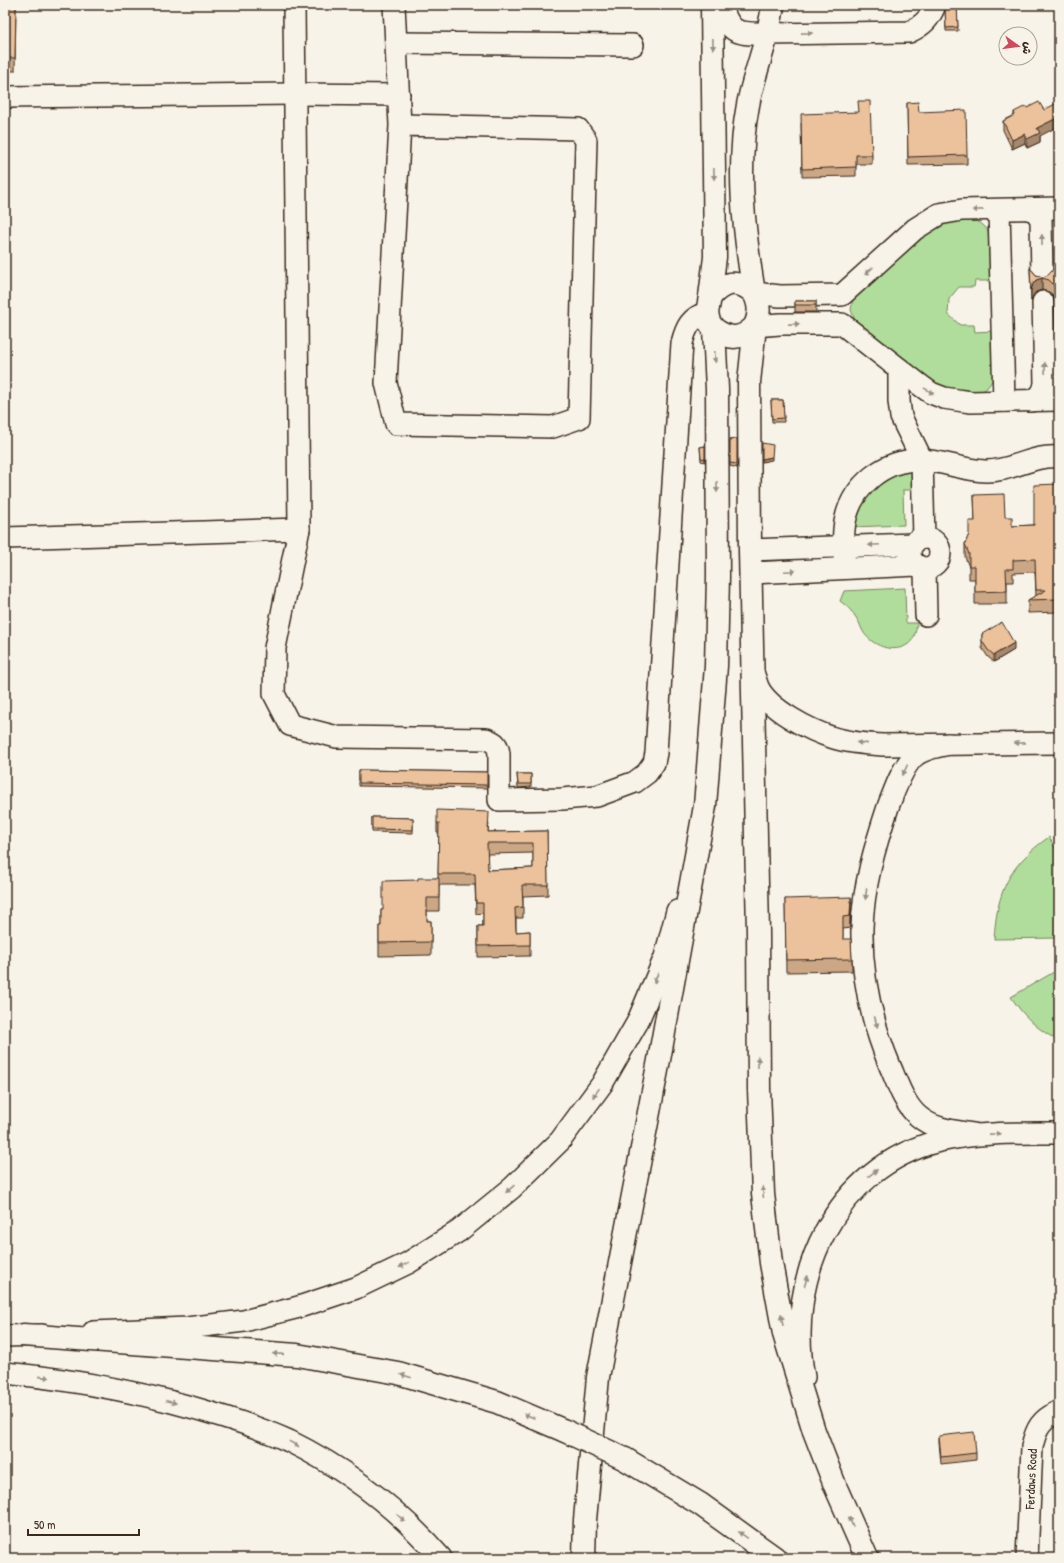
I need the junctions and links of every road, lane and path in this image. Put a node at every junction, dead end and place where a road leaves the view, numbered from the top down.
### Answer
1 (294, 5) edge
2 (394, 5) edge
3 (712, 5) edge
4 (721, 5) edge
5 (773, 5) edge
6 (935, 5) edge
7 (768, 34) junction
8 (396, 42) junction
9 (633, 45) dead end
10 (295, 94) junction
11 (399, 96) junction
12 (5, 97) edge
13 (400, 125) junction
14 (1059, 208) edge
15 (1028, 209) junction
16 (999, 210) junction
17 (1042, 277) edge
18 (754, 293) junction
19 (842, 295) junction
20 (1043, 302) dead end
21 (710, 313) junction
22 (842, 324) junction
23 (755, 326) junction
24 (900, 369) junction
25 (1059, 400) edge
26 (1031, 401) junction
27 (1004, 402) junction
28 (1059, 457) edge
29 (922, 460) junction
30 (299, 529) junction
31 (5, 538) edge
32 (919, 541) junction
33 (844, 546) junction
34 (750, 550) junction
35 (921, 566) junction
36 (845, 568) junction
37 (751, 573) junction
38 (926, 615) dead end
39 (752, 667) junction
40 (1059, 743) edge
41 (948, 744) junction
42 (705, 806) junction
43 (1059, 1133) edge
44 (974, 1134) junction
45 (14, 1336) edge
46 (5, 1373) edge
47 (1059, 1411) edge
48 (814, 1431) junction
49 (441, 1558) edge
50 (584, 1558) edge
51 (775, 1558) edge
52 (867, 1558) edge
53 (1027, 1558) edge

1 - 10 street
2 - 8 street
3 -> 21 main road
4 - 7 main road
5 - 7 main road
7 -> 6 street
7 - 18 main road
8 - 9 street
8 - 11 street
10 - 11 street
10 - 12 street
10 - 30 street
11 - 13 street
13 - 13 street
14 - 15 street
15 - 16 street
17 -> 15 street
16 -> 19 street
16 - 27 street
18 - 19 street
18 - 21 main road
18 - 23 main road
19 - 22 street
26 -> 20 street
21 - 23 main road
21 - 30 street
21 -> 42 main road
23 -> 22 street
22 - 24 street
23 - 34 main road
24 -> 27 street
24 - 29 street
25 - 26 street
26 - 27 street
28 - 29 street
29 - 32 street
29 - 33 street
30 - 31 street
32 -> 33 street
32 - 35 street
33 - 34 street
33 - 36 street
34 - 37 main road
35 - 36 street
35 - 38 street
37 -> 36 street
37 - 39 main road
41 -> 39 street
48 -> 39 main road
40 -> 41 street
41 -> 44 street
42 -> 45 street
42 - 50 main road
44 -> 43 street
48 -> 44 street
51 -> 45 main road, bridge
46 -> 49 street
47 - 53 street, Ferdaws Road
52 -> 48 main road

